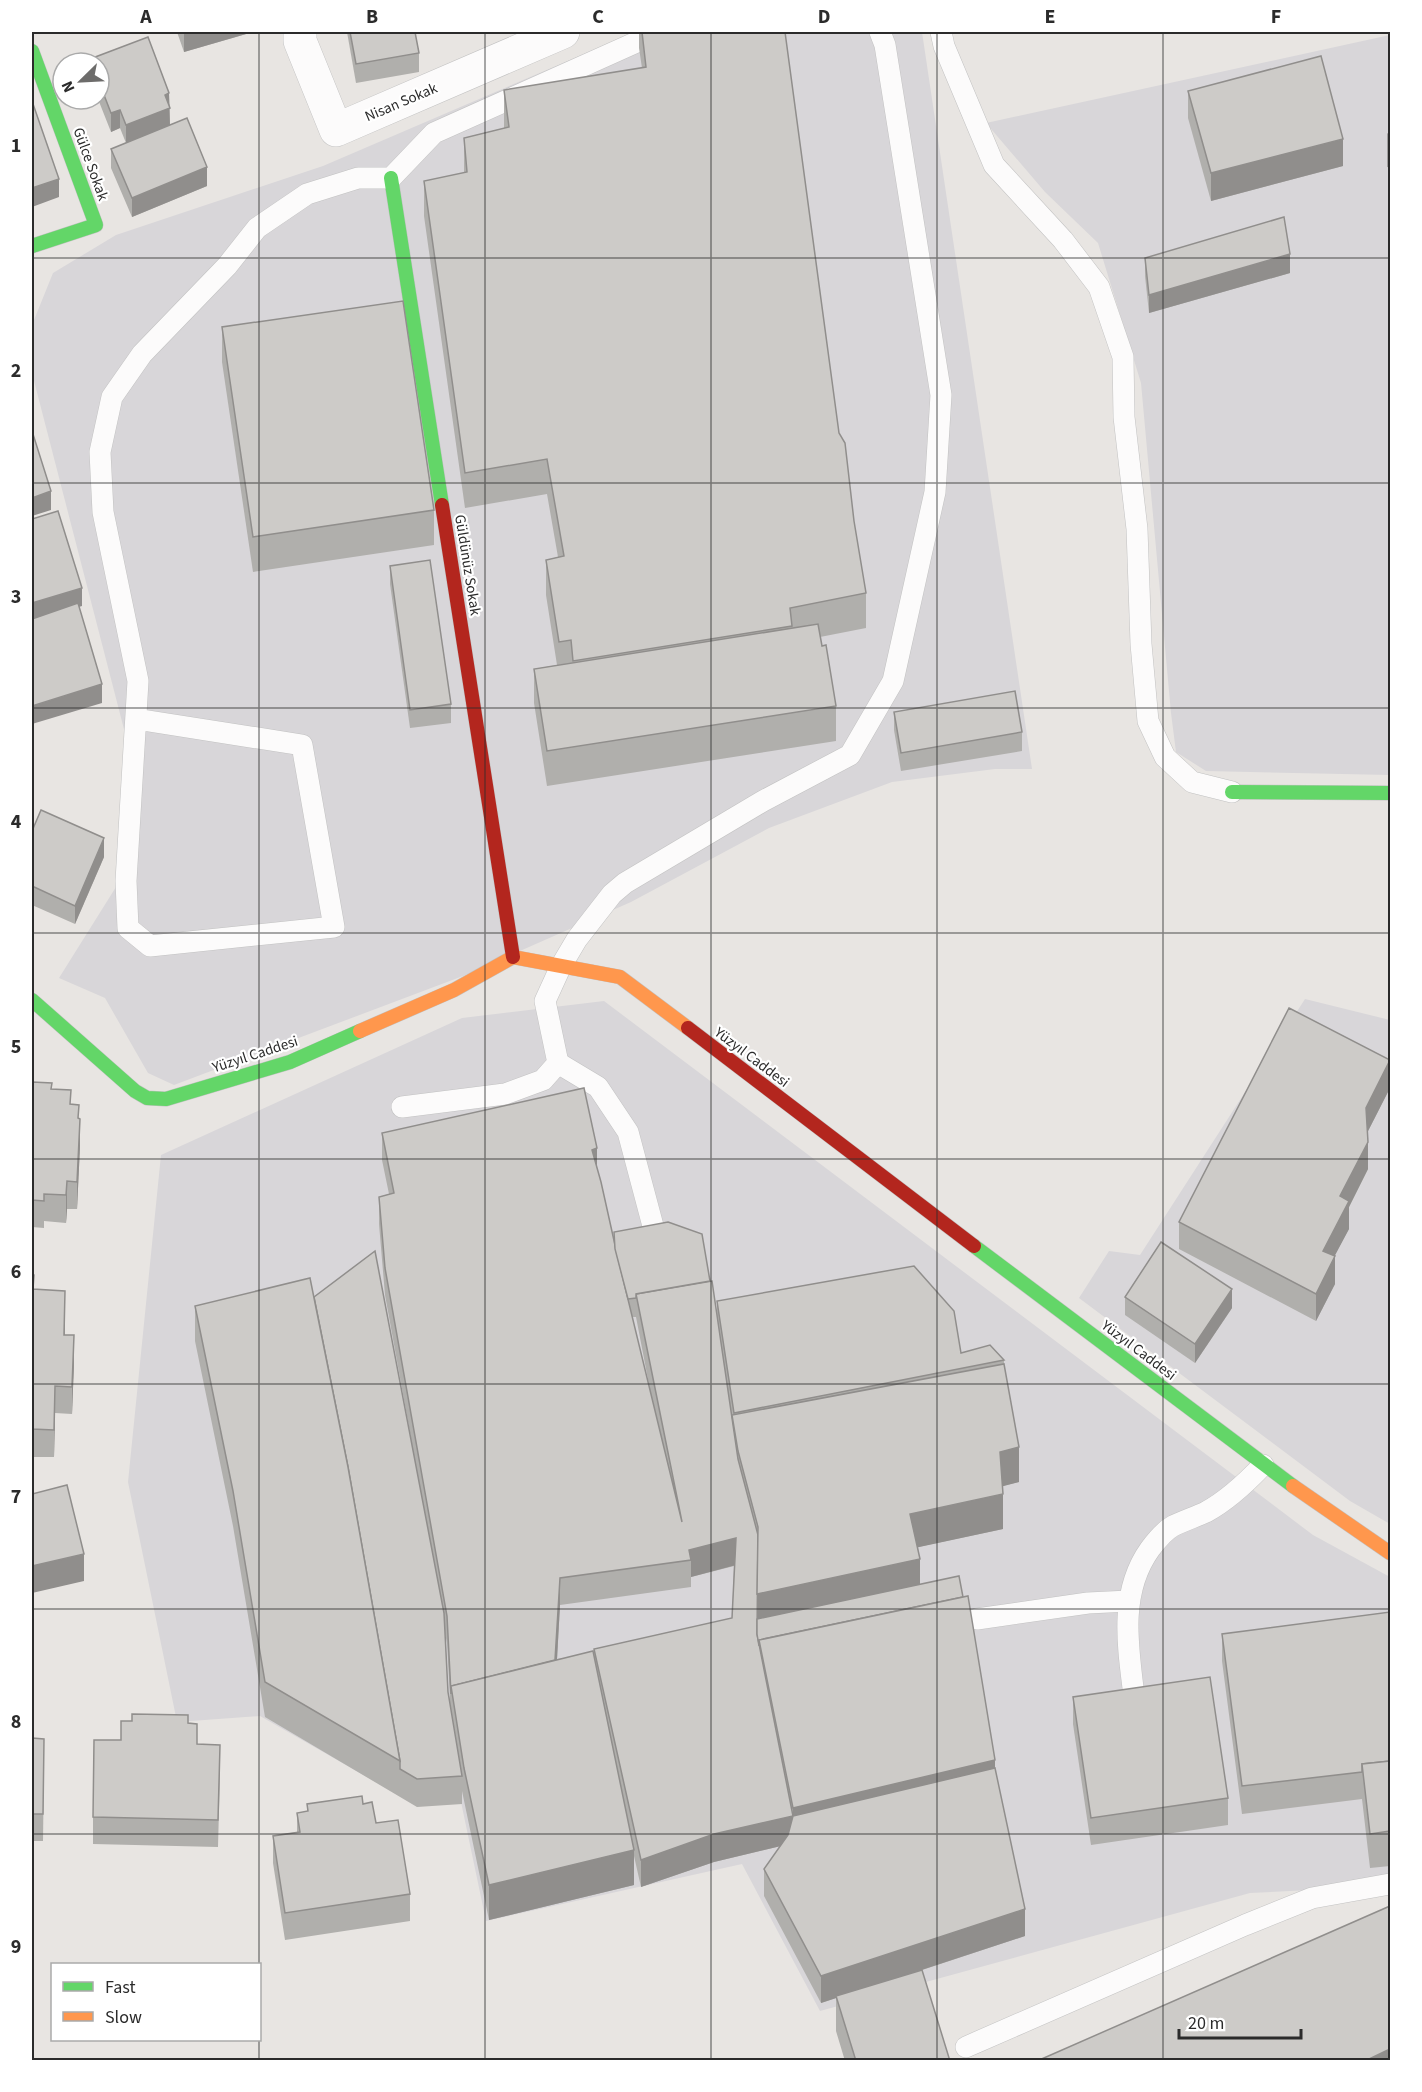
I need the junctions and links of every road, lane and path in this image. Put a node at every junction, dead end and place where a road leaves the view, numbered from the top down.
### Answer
1 (300, 32) edge
2 (563, 32) edge
3 (659, 32) edge
4 (880, 32) edge
5 (941, 32) edge
6 (32, 51) edge
7 (391, 178) junction
8 (32, 246) edge
9 (136, 719) junction
10 (1232, 792) joint
11 (1390, 793) edge
12 (513, 957) junction
13 (561, 966) junction
14 (32, 1000) edge
15 (558, 1063) junction
16 (402, 1107) dead end
17 (653, 1226) edge
18 (1263, 1465) junction
19 (1390, 1553) edge
20 (1129, 1601) junction
21 (977, 1619) dead end
22 (1135, 1704) edge
23 (1390, 1884) edge
24 (966, 2047) dead end

1 - 2 street, Nisan Sokak
3 - 7 lane
4 - 13 lane
5 - 10 lane
6 - 8 street, Gülce Sokak
7 - 9 lane
7 - 12 street, Güldünüz Sokak
9 - 9 lane
10 - 11 street
12 - 13 street, Yüzyıl Caddesi
12 - 14 street, Yüzyıl Caddesi
13 - 15 lane
13 - 18 street, Yüzyıl Caddesi
15 - 16 lane
15 - 17 lane
18 - 19 street, Yüzyıl Caddesi
18 - 20 lane
20 - 21 lane
20 - 22 lane
23 - 24 lane

